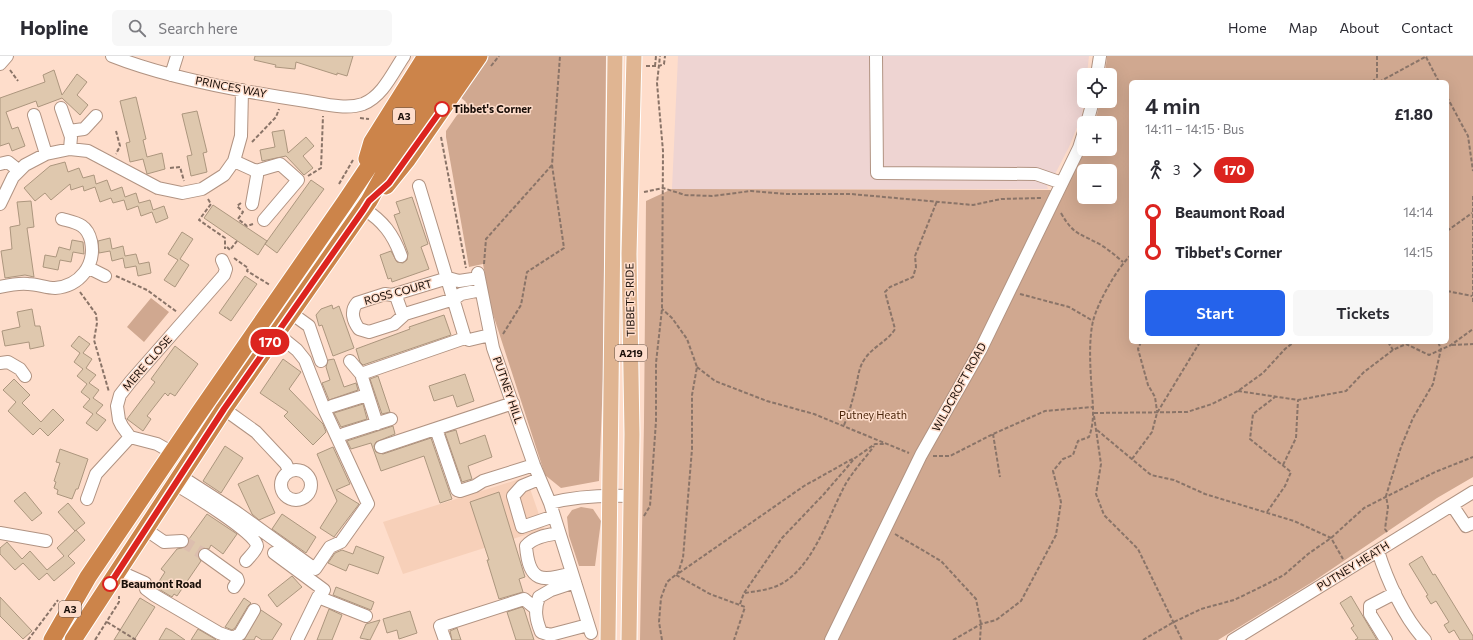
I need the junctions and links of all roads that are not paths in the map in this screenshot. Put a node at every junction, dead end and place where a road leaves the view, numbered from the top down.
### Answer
1 (7, 56) edge
2 (112, 56) edge
3 (177, 56) edge
4 (426, 56) edge
5 (443, 56) edge
6 (460, 56) edge
7 (479, 56) edge
8 (615, 56) edge
9 (876, 56) edge
10 (1100, 56) edge
11 (402, 57) edge
12 (639, 61) edge
13 (0, 64) edge
14 (1098, 68) edge
15 (171, 75) junction
16 (242, 90) junction
17 (61, 108) dead end
18 (34, 115) dead end
19 (96, 116) dead end
20 (69, 131) junction
21 (70, 149) junction
22 (1077, 152) edge
23 (46, 154) junction
24 (234, 161) junction
25 (0, 164) edge
26 (18, 170) junction
27 (256, 171) junction
28 (363, 174) junction
29 (1062, 183) junction
30 (419, 186) dead end
31 (0, 204) edge
32 (252, 204) dead end
33 (366, 205) junction
34 (62, 219) dead end
35 (264, 220) dead end
36 (401, 256) dead end
37 (222, 260) road end
38 (89, 268) junction
39 (105, 276) road end
40 (448, 278) junction
41 (479, 280) junction
42 (0, 287) edge
43 (399, 293) junction
44 (454, 299) junction
45 (291, 313) junction
46 (405, 314) junction
47 (276, 334) junction
48 (490, 335) junction
49 (465, 338) junction
50 (321, 361) dead end
51 (350, 361) dead end
52 (0, 363) edge
53 (361, 374) junction
54 (25, 376) dead end
55 (367, 395) junction
56 (513, 403) junction
57 (332, 406) dead end
58 (224, 409) junction
59 (391, 419) dead end
60 (377, 424) junction
61 (436, 429) junction
62 (344, 434) dead end
63 (130, 437) junction
64 (381, 447) dead end
65 (173, 453) junction
66 (534, 465) junction
67 (289, 471) dead end
68 (539, 479) junction
69 (177, 480) junction
70 (1473, 492) edge
71 (609, 496) junction
72 (631, 496) junction
73 (87, 499) dead end
74 (550, 503) junction
75 (1452, 505) junction
76 (554, 516) junction
77 (1473, 523) edge
78 (145, 529) junction
79 (559, 532) junction
80 (0, 533) edge
81 (46, 541) dead end
82 (182, 541) tunnel mouth
83 (1378, 551) junction
84 (274, 553) dead end
85 (205, 555) tunnel mouth
86 (246, 561) dead end
87 (118, 570) junction
88 (574, 577) junction
89 (234, 587) dead end
90 (1395, 593) junction
91 (321, 594) junction
92 (535, 608) junction
93 (254, 610) dead end
94 (366, 616) dead end
95 (590, 629) junction
96 (52, 640) edge
97 (73, 640) edge
98 (298, 640) edge
99 (445, 640) edge
100 (575, 640) edge
101 (608, 640) edge
102 (628, 640) edge
103 (831, 640) edge
104 (1233, 640) edge
105 (1386, 640) edge
106 (1425, 640) edge

1 - 13 street
2 - 15 street, PRINCES WAY
3 - 15 street
4 - 28 highway, A3
5 - 28 highway, A3
6 - 33 highway, A3
7 - 33 highway, A3
8 - 71 main road, TIBBET'S RIDE / A219
9 - 29 street
10 - 14 street
11 - 16 street, PRINCES WAY
12 - 72 main road, TIBBET'S RIDE / A219
15 - 16 street, PRINCES WAY
16 - 24 street
17 - 20 street
18 - 23 street
19 - 20 street
20 - 21 street
21 - 23 street
21 - 24 street
22 - 29 street, WILDCROFT ROAD
23 - 26 street
24 - 27 street
25 - 26 street
26 - 31 street
27 - 32 street
27 - 35 street
28 - 65 highway, A3
29 - 103 street, WILDCROFT ROAD
30 - 40 street
33 - 36 street
33 - 45 highway, A3
34 - 38 street
37 - 63 street, MERE CLOSE
38 - 39 street
38 - 42 street
40 - 41 street, ROSS COURT
40 - 43 street, ROSS COURT
40 - 44 street
41 - 44 street, ROSS COURT
41 - 48 street, PUTNEY HILL
43 - 46 street
43 - 46 street, ROSS COURT
44 - 46 street, ROSS COURT
44 - 49 street
45 - 47 highway, A3
45 - 50 street
47 - 58 highway, A3
47 - 69 street
48 - 49 street
48 - 56 street, PUTNEY HILL
49 - 53 street
51 - 53 street
52 - 54 street
53 - 55 street
55 - 57 street
55 - 60 street
56 - 61 street
56 - 66 street, PUTNEY HILL
58 - 67 street
58 - 69 highway, A3
59 - 60 street
60 - 62 street
61 - 64 street
61 - 66 street
63 - 65 street
63 - 73 street
65 - 96 highway, A3
66 - 68 street, PUTNEY HILL
68 - 74 street, PUTNEY HILL
68 - 76 street
69 - 78 highway, A3
69 - 86 street
70 - 75 street, PUTNEY HEATH
71 - 72 street
71 - 74 street
71 - 101 main road, TIBBET'S RIDE / A219
72 - 102 main road, TIBBET'S RIDE / A219
74 - 76 street, PUTNEY HILL
75 - 77 street
75 - 83 street, PUTNEY HEATH
76 - 79 street, PUTNEY HILL
78 - 82 street
78 - 87 highway, A3
79 - 88 street, PUTNEY HILL
79 - 88 street
80 - 81 street
83 - 90 street
83 - 104 street, PUTNEY HEATH
84 - 91 street
85 - 89 street
87 - 93 street
87 - 97 highway, A3
88 - 92 street
88 - 95 street, PUTNEY HILL
90 - 105 street
90 - 106 street
91 - 94 street
91 - 98 street
92 - 95 street
92 - 99 street
95 - 100 street

